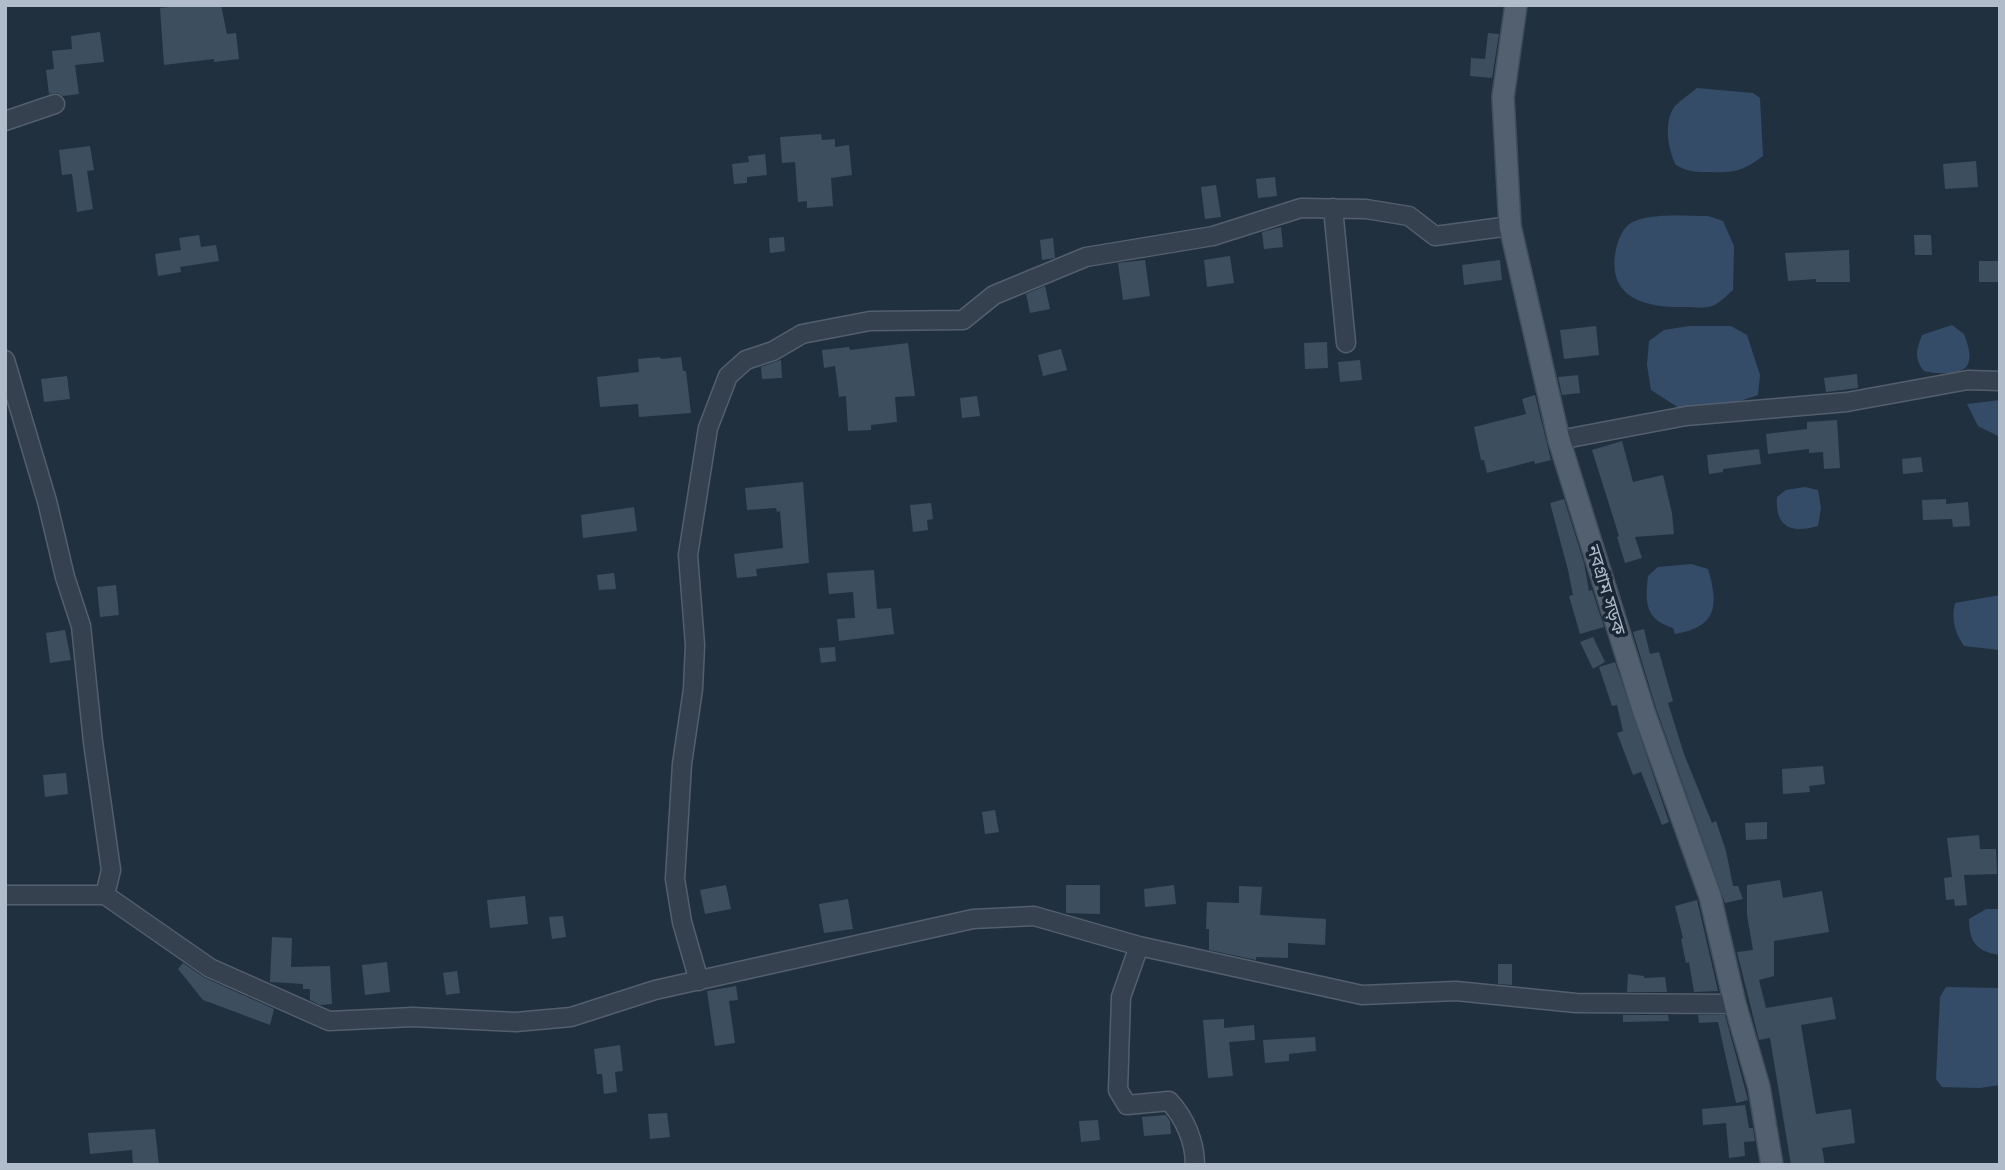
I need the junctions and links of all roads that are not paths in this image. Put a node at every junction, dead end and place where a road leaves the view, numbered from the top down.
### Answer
1 (1516, 5) edge
2 (55, 104) dead end
3 (5, 121) edge
4 (1333, 208) junction
5 (1510, 226) junction
6 (1346, 343) dead end
7 (5, 360) edge
8 (2000, 381) edge
9 (1559, 440) junction
10 (5, 895) edge
11 (104, 895) junction
12 (1139, 946) junction
13 (699, 981) junction
14 (1735, 1004) junction
15 (1195, 1165) edge
16 (1772, 1165) edge

1 - 5 main road, নবগ্রাম সড়ক
2 - 3 street
4 - 5 street
4 - 6 street
4 - 13 street
5 - 9 main road, নবগ্রাম সড়ক
7 - 11 street
8 - 9 street
9 - 14 main road, নবগ্রাম সড়ক
10 - 11 street
11 - 13 street
12 - 13 street
12 - 14 street
12 - 15 street
14 - 16 main road, নবগ্রাম সড়ক

